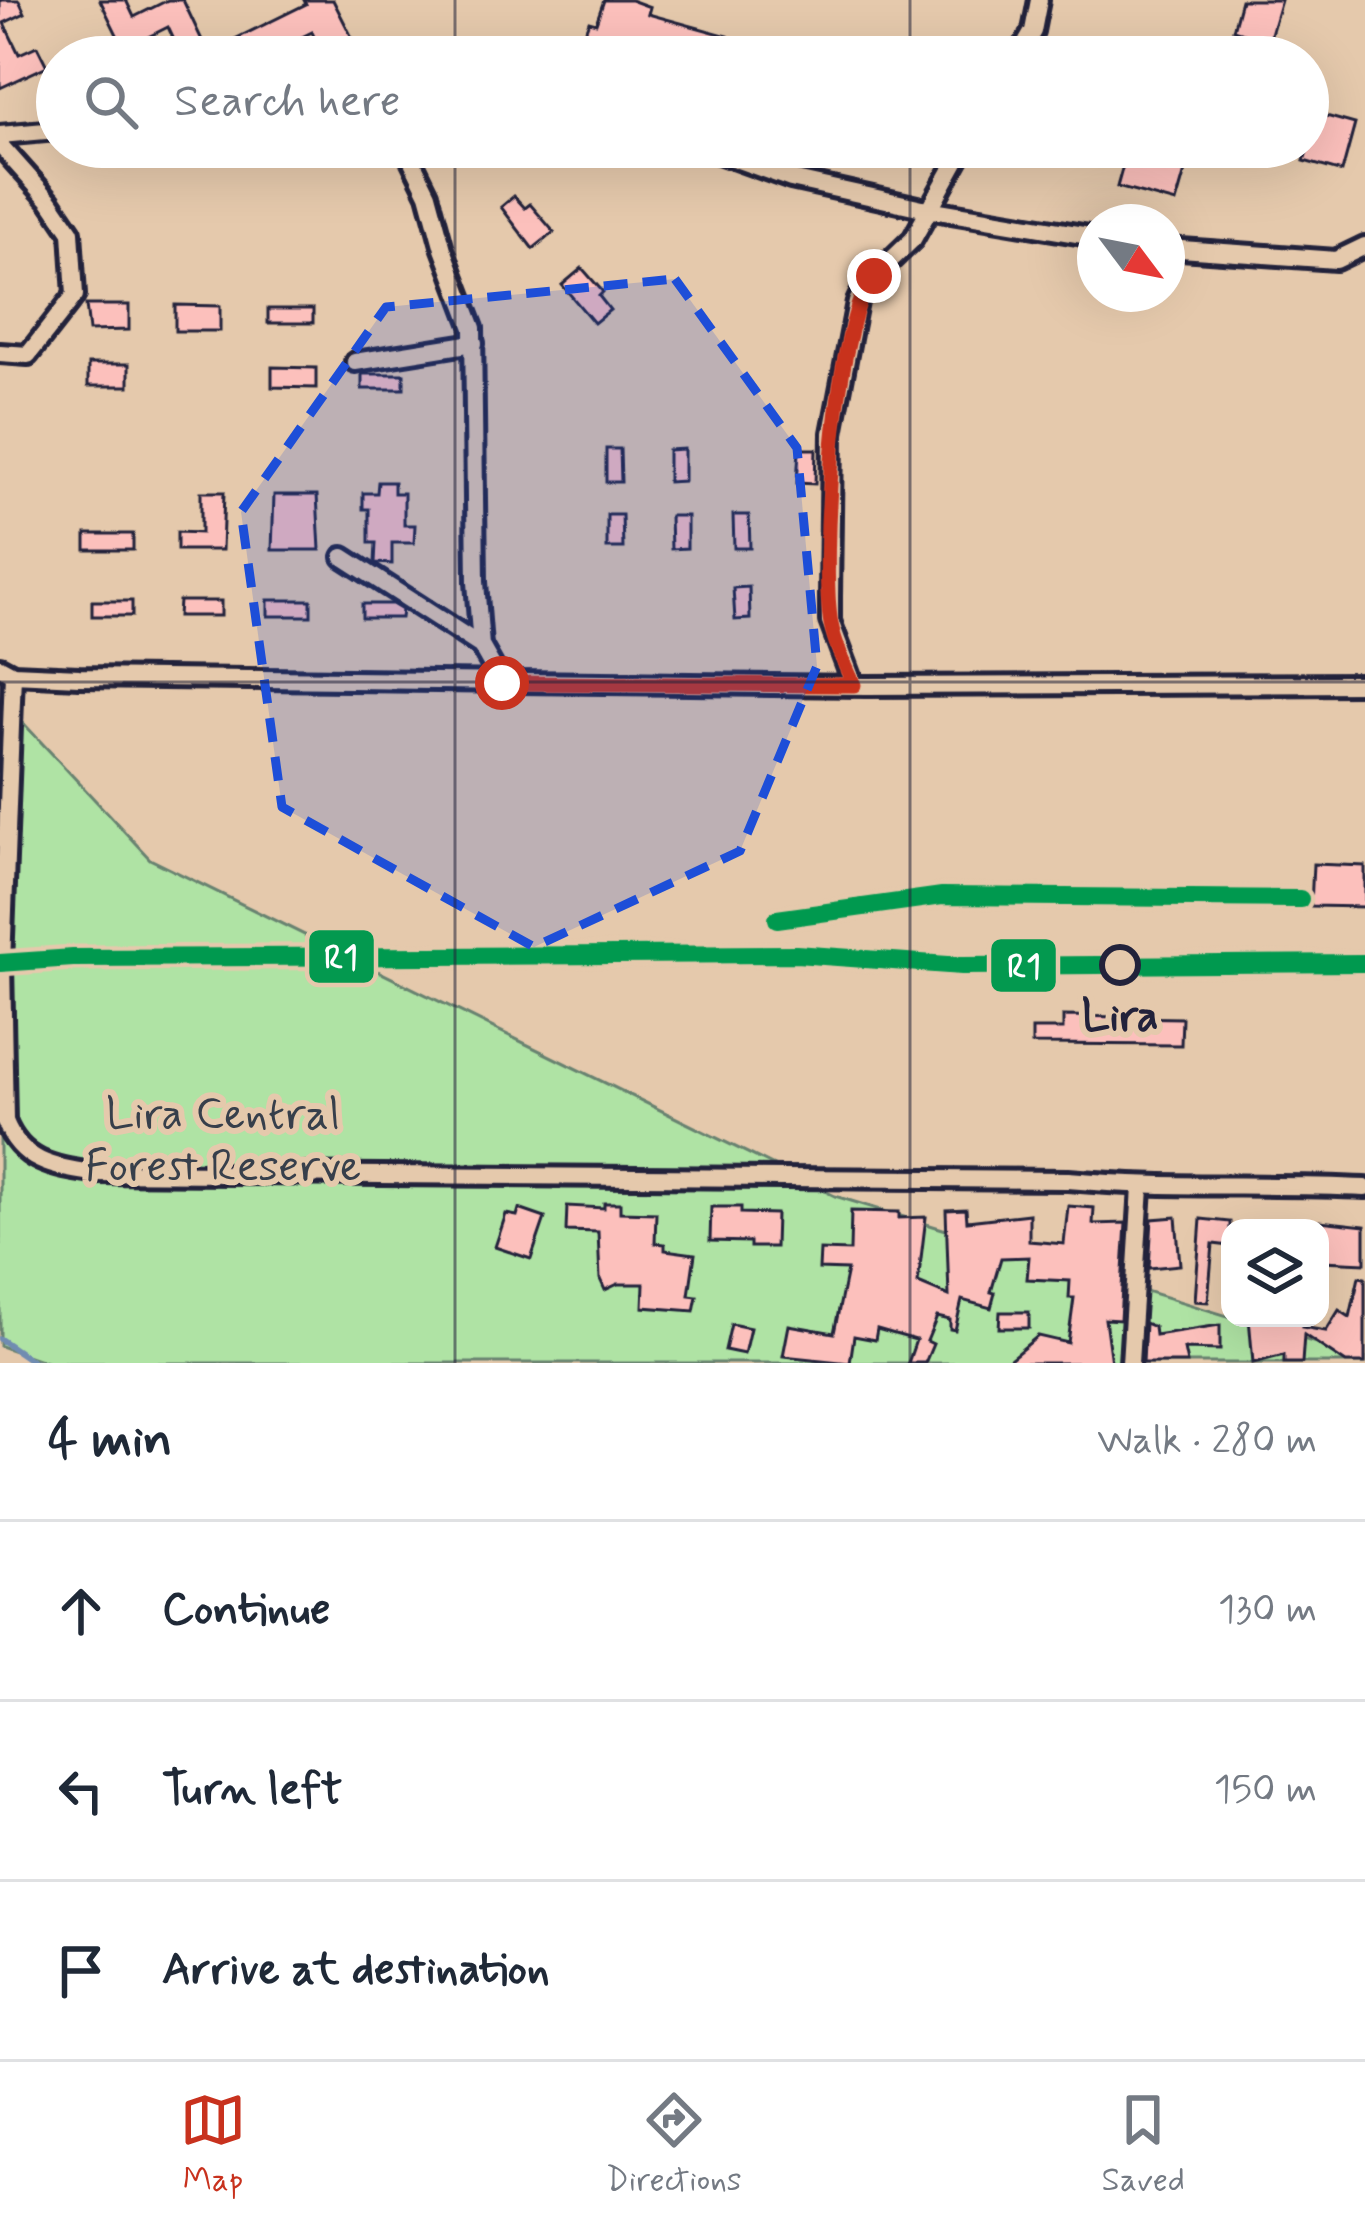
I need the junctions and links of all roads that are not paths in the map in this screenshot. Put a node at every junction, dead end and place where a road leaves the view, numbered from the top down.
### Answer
1 (1039, 0) edge
2 (1030, 36) edge
3 (36, 132) edge
4 (0, 135) edge
5 (0, 145) edge
6 (415, 168) edge
7 (760, 168) edge
8 (951, 168) edge
9 (927, 209) junction
10 (1077, 234) edge
11 (1365, 246) edge
12 (1185, 249) edge
13 (474, 343) junction
14 (0, 353) edge
15 (355, 362) dead end
16 (343, 557) dead end
17 (482, 646) junction
18 (7, 671) edge
19 (502, 683) junction
20 (1365, 684) edge
21 (854, 685) junction
22 (1141, 1186) junction
23 (1365, 1188) edge
24 (1130, 1363) edge

1 - 2 street
3 - 4 street
5 - 14 street
6 - 13 street
7 - 9 street
8 - 9 street
9 - 10 street
9 - 21 street
11 - 12 street
13 - 15 street
13 - 17 street
16 - 17 street
17 - 19 street
18 - 19 street
18 - 22 street
19 - 21 street
20 - 21 street
22 - 23 street
22 - 24 street

